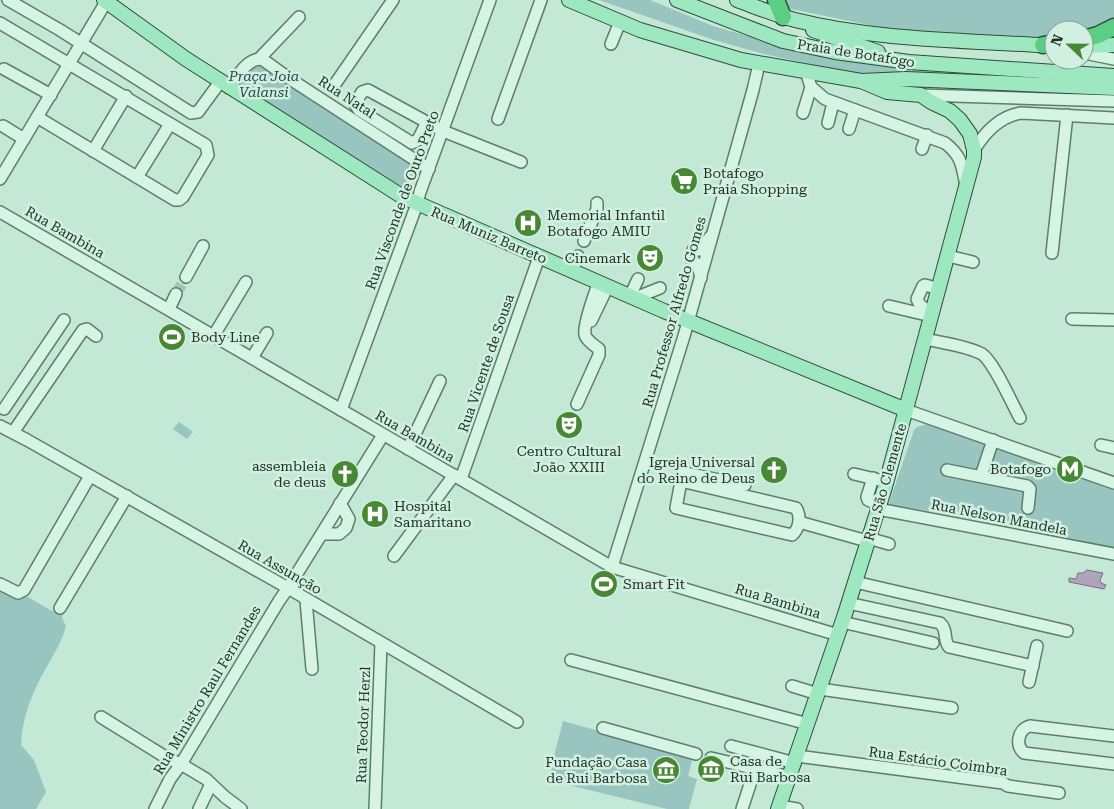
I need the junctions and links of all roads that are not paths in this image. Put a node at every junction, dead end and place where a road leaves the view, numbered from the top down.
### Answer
1 (8, 0) edge
2 (392, 0) edge
3 (490, 0) edge
4 (534, 0) edge
5 (541, 0) edge
6 (569, 0) edge
7 (677, 0) edge
8 (737, 0) edge
9 (776, 0) edge
10 (106, 1) edge
11 (528, 14) dead end
12 (299, 17) dead end
13 (789, 19) junction
14 (620, 22) junction
15 (0, 23) edge
16 (1114, 27) edge
17 (1094, 36) edge
18 (81, 44) junction
19 (611, 44) dead end
20 (1044, 45) edge
21 (1114, 45) edge
22 (1094, 46) edge
23 (1094, 55) edge
24 (259, 59) junction
25 (1114, 59) edge
26 (909, 62) junction
27 (70, 63) junction
28 (759, 64) junction
29 (4, 69) dead end
30 (806, 71) junction
31 (1114, 76) edge
32 (1073, 80) junction
33 (861, 81) junction
34 (225, 85) junction
35 (334, 87) dead end
36 (811, 87) junction
37 (1114, 88) edge
38 (51, 94) junction
39 (921, 95) junction
40 (126, 96) junction
41 (1024, 98) junction
42 (1114, 101) edge
43 (833, 103) junction
44 (855, 110) junction
45 (803, 113) dead end
46 (1021, 113) junction
47 (1067, 115) junction
48 (37, 117) junction
49 (1114, 118) edge
50 (498, 119) dead end
51 (427, 122) junction
52 (828, 123) dead end
53 (170, 124) junction
54 (3, 126) dead end
55 (849, 129) dead end
56 (443, 131) junction
57 (927, 135) junction
58 (24, 138) junction
59 (922, 149) dead end
60 (974, 150) junction
61 (93, 151) junction
62 (521, 162) dead end
63 (429, 169) junction
64 (137, 177) junction
65 (0, 179) edge
66 (966, 188) junction
67 (597, 203) dead end
68 (417, 204) junction
69 (0, 212) edge
70 (714, 232) junction
71 (584, 241) dead end
72 (203, 246) dead end
73 (1052, 254) dead end
74 (578, 256) dead end
75 (948, 256) junction
76 (539, 257) junction
77 (973, 262) dead end
78 (572, 270) junction
79 (186, 277) tunnel mouth
80 (701, 278) junction
81 (638, 279) dead end
82 (246, 282) dead end
83 (603, 284) junction
84 (660, 288) dead end
85 (176, 294) tunnel mouth
86 (632, 297) junction
87 (889, 306) dead end
88 (169, 309) junction
89 (932, 315) junction
90 (1072, 319) dead end
91 (64, 320) dead end
92 (688, 320) junction
93 (1114, 320) edge
94 (267, 333) dead end
95 (96, 336) dead end
96 (214, 336) junction
97 (926, 339) junction
98 (252, 358) junction
99 (440, 381) dead end
100 (577, 404) dead end
101 (2, 405) edge
102 (341, 410) junction
103 (906, 410) junction
104 (1020, 418) dead end
105 (0, 426) edge
106 (16, 428) junction
107 (383, 434) junction
108 (27, 440) junction
109 (993, 440) junction
110 (1101, 445) dead end
111 (1114, 448) edge
112 (408, 449) junction
113 (947, 470) dead end
114 (854, 474) dead end
115 (90, 476) junction
116 (981, 476) junction
117 (458, 477) junction
118 (873, 478) junction
119 (681, 481) junction
120 (887, 482) junction
121 (1114, 482) edge
122 (745, 485) dead end
123 (127, 496) junction
124 (340, 503) junction
125 (878, 507) junction
126 (1028, 508) dead end
127 (799, 522) junction
128 (322, 534) junction
129 (868, 540) junction
130 (889, 544) dead end
131 (1114, 554) edge
132 (394, 556) dead end
133 (612, 567) junction
134 (855, 582) junction
135 (0, 584) edge
136 (288, 588) junction
137 (306, 600) junction
138 (848, 603) junction
139 (60, 608) dead end
140 (840, 628) junction
141 (1067, 631) dead end
142 (381, 643) junction
143 (933, 643) dead end
144 (1038, 646) dead end
145 (571, 660) dead end
146 (1033, 666) junction
147 (312, 669) dead end
148 (1029, 682) dead end
149 (792, 686) dead end
150 (819, 692) junction
151 (738, 700) dead end
152 (952, 708) dead end
153 (101, 717) dead end
154 (517, 722) dead end
155 (809, 722) junction
156 (603, 728) dead end
157 (1114, 736) edge
158 (730, 746) dead end
159 (696, 754) dead end
160 (711, 758) dead end
161 (796, 760) junction
162 (1055, 763) dead end
163 (181, 764) junction
164 (1114, 764) edge
165 (755, 769) junction
166 (1114, 771) edge
167 (790, 777) junction
168 (210, 784) junction
169 (1059, 793) dead end
170 (779, 808) edge
171 (155, 809) edge
172 (199, 809) edge
173 (241, 809) edge
174 (374, 809) edge
175 (742, 809) edge
176 (797, 809) edge

1 - 18 street
2 - 35 street
3 - 56 street, Rua Visconde de Ouro Preto
4 - 11 street
5 - 50 street
6 - 14 main road, Praia de Botafogo
7 - 26 main road, Praia de Botafogo
8 - 13 main road, Praia de Botafogo
9 - 13 highway
10 - 18 street
10 - 34 main road, Rua Muniz Barreto
12 - 24 street
13 - 20 main road, Praia de Botafogo
13 - 26 main road
14 - 19 street
14 - 28 main road, Praia de Botafogo
15 - 27 street
16 - 17 highway
18 - 27 street
18 - 34 street
21 - 22 main road
23 - 25 street
24 - 34 street
24 - 63 street, Rua Natal
26 - 32 main road, Praia de Botafogo
27 - 38 street
27 - 40 street
28 - 30 main road, Praia de Botafogo
28 - 70 street, Rua Professor Alfredo Gomes
29 - 38 street
30 - 33 main road, Praia de Botafogo
30 - 36 street, Praia de Botafogo
31 - 32 main road
32 - 33 main road, Praia de Botafogo
32 - 37 main road
33 - 39 main road, Praia de Botafogo
34 - 68 main road, Rua Muniz Barreto
36 - 43 street
36 - 45 street
38 - 48 street
39 - 41 street, Praia de Botafogo
39 - 60 main road, Praia de Botafogo
40 - 53 street
40 - 61 street
41 - 42 street, Praia de Botafogo
41 - 46 street
43 - 44 street
43 - 52 street
44 - 55 street
44 - 57 street
46 - 47 street
46 - 60 street
47 - 49 street
47 - 73 street
48 - 58 street
48 - 61 street
51 - 51 street
51 - 56 street
53 - 64 street
53 - 64 street
54 - 58 street
56 - 62 street
56 - 63 street, Rua Visconde de Ouro Preto
57 - 59 street
57 - 66 street
58 - 65 street
60 - 66 main road, Rua São Clemente
61 - 64 street
63 - 68 street, Rua Visconde de Ouro Preto
66 - 75 main road, Rua São Clemente
67 - 71 street
68 - 76 main road, Rua Muniz Barreto
68 - 102 street, Rua Visconde de Ouro Preto
69 - 88 street, Rua Bambina
70 - 80 street, Rua Professor Alfredo Gomes
70 - 80 street
72 - 79 street
74 - 78 street
75 - 77 street
75 - 89 main road, Rua São Clemente
76 - 78 main road, Rua Muniz Barreto
76 - 117 street, Rua Vicente de Sousa
78 - 83 main road, Rua Muniz Barreto
80 - 92 street, Rua Professor Alfredo Gomes
81 - 86 street
82 - 96 street
83 - 86 main road, Rua Muniz Barreto
83 - 100 street
84 - 86 street
85 - 88 street
86 - 92 main road, Rua Muniz Barreto
87 - 89 street
88 - 96 street, Rua Bambina
89 - 97 main road, Rua São Clemente
90 - 93 street
91 - 101 street
92 - 103 main road, Rua Muniz Barreto
92 - 133 street, Rua Professor Alfredo Gomes
94 - 98 street
95 - 106 street
96 - 98 street, Rua Bambina
97 - 103 main road, Rua São Clemente
97 - 104 street
98 - 102 street, Rua Bambina
99 - 112 street
101 - 106 street, Rua Assunção
102 - 107 street, Rua Bambina
103 - 109 street
103 - 120 main road, Rua São Clemente
105 - 108 street, Rua Assunção
106 - 108 street, Rua Assunção
107 - 112 street, Rua Bambina
107 - 124 street, Rua Ministro Raul Fernandes
108 - 115 street, Rua Assunção
109 - 116 street
109 - 121 street
110 - 111 street
112 - 117 street, Rua Bambina
113 - 116 street
114 - 118 street
115 - 123 street, Rua Assunção
115 - 135 street
116 - 126 street
117 - 132 street, Rua Vicente de Sousa
117 - 133 street, Rua Bambina
118 - 120 street
118 - 125 street
119 - 122 street
119 - 127 street
119 - 127 street
120 - 125 main road, Rua São Clemente
123 - 136 street, Rua Assunção
123 - 139 street
124 - 128 street, Rua Ministro Raul Fernandes
124 - 128 street
125 - 129 main road, Rua São Clemente
125 - 131 street, Rua Nelson Mandela
127 - 129 street
128 - 136 street, Rua Ministro Raul Fernandes
129 - 130 street
129 - 134 main road, Rua São Clemente
133 - 140 street, Rua Bambina
134 - 138 main road, Rua São Clemente
134 - 141 street
136 - 137 street, Rua Assunção
136 - 163 street, Rua Ministro Raul Fernandes
137 - 142 street, Rua Assunção
137 - 147 street
138 - 140 main road, Rua São Clemente
138 - 146 street
140 - 143 street, Rua Bambina
140 - 150 main road, Rua São Clemente
142 - 154 street, Rua Assunção
142 - 174 street, Rua Teodor Herzl
144 - 146 street
145 - 155 street
146 - 148 street
149 - 150 street
150 - 152 street
150 - 155 main road, Rua São Clemente
151 - 155 street
153 - 163 street
155 - 161 main road, Rua São Clemente
156 - 159 street
157 - 164 street
158 - 161 street, Rua Estácio Coimbra
160 - 165 street
161 - 167 main road, Rua São Clemente
161 - 169 street, Rua Estácio Coimbra
162 - 166 street
163 - 168 street
163 - 171 street, Rua Ministro Raul Fernandes
165 - 167 street
165 - 175 street
167 - 170 main road, Rua São Clemente
168 - 172 street
168 - 173 street
170 - 176 street

